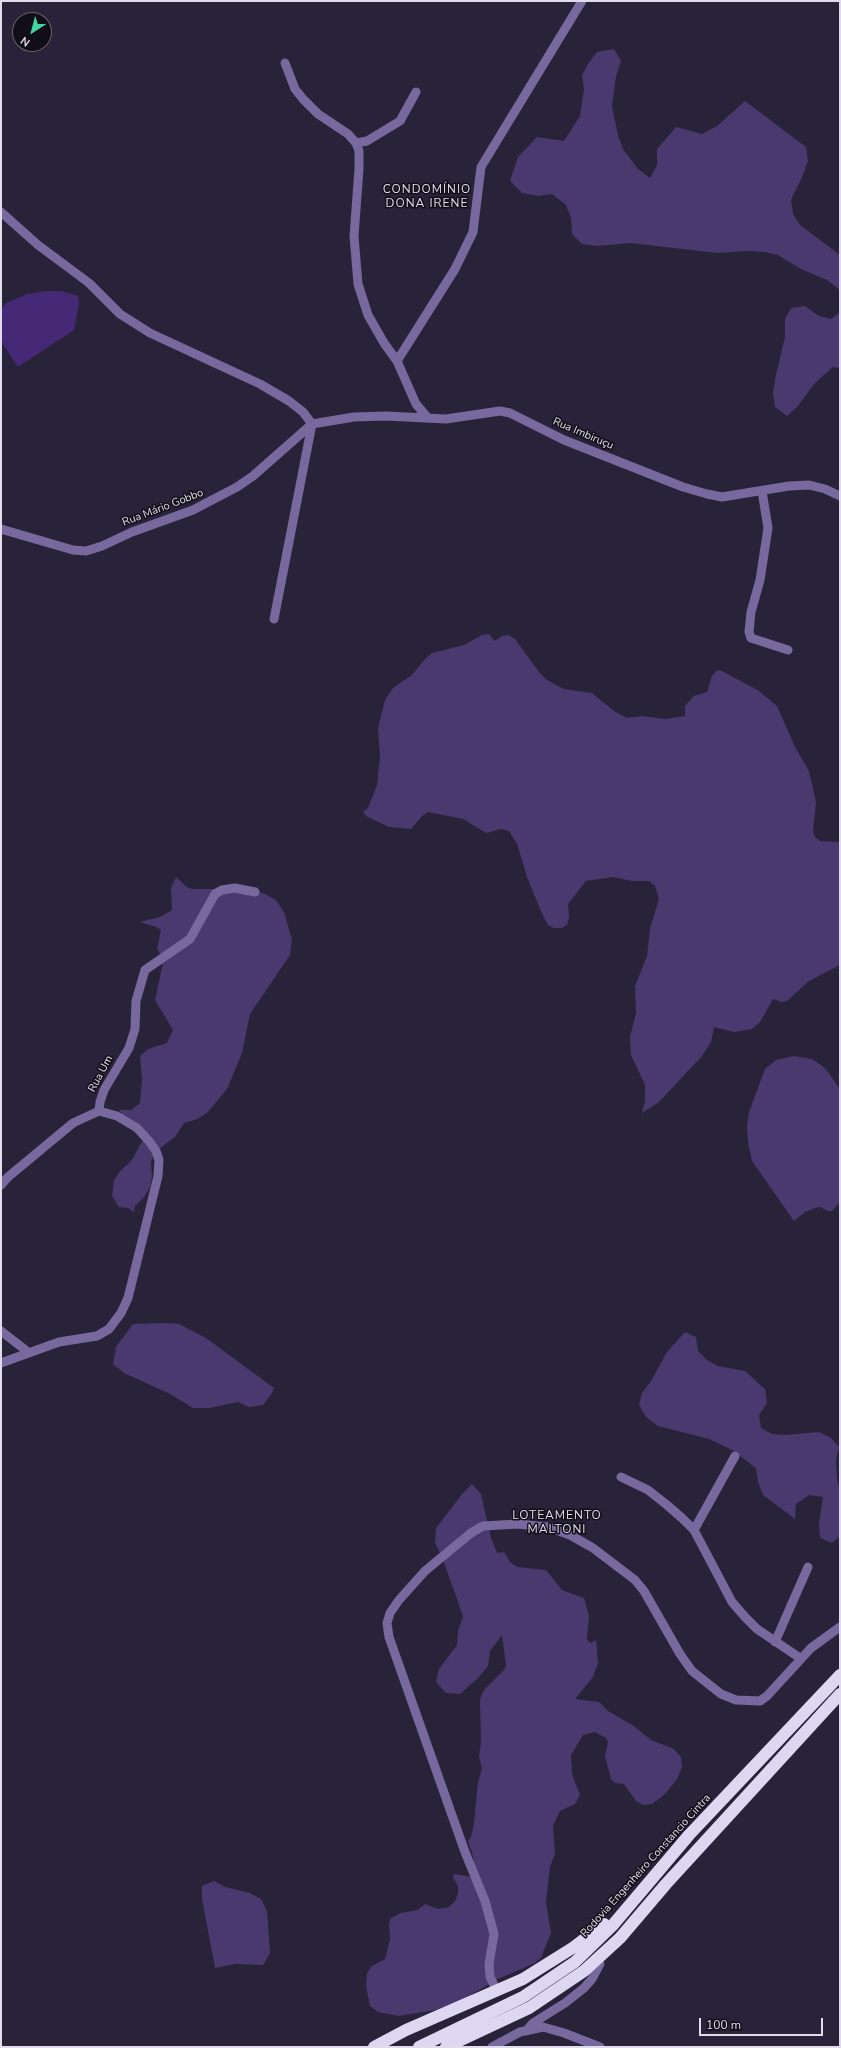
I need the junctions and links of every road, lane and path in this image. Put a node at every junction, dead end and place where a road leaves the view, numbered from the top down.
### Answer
1 (582, 1) edge
2 (285, 63) dead end
3 (416, 92) dead end
4 (356, 143) junction
5 (1, 212) edge
6 (397, 361) junction
7 (427, 417) junction
8 (312, 424) junction
9 (762, 491) junction
10 (840, 496) edge
11 (1, 529) edge
12 (274, 619) dead end
13 (788, 650) dead end
14 (256, 892) dead end
15 (99, 1111) junction
16 (1, 1185) edge
17 (1, 1331) edge
18 (28, 1352) junction
19 (1, 1363) edge
20 (735, 1456) dead end
21 (621, 1477) dead end
22 (694, 1530) junction
23 (808, 1567) dead end
24 (840, 1627) edge
25 (775, 1642) junction
26 (800, 1658) junction
27 (840, 1675) edge
28 (840, 1694) edge
29 (633, 1900) junction
30 (620, 1938) junction
31 (600, 1964) junction
32 (497, 1991) junction
33 (527, 2030) junction
34 (374, 2047) edge
35 (419, 2047) edge
36 (446, 2047) edge
37 (465, 2047) edge
38 (492, 2047) edge
39 (600, 2047) edge

1 - 6 street
2 - 4 street
3 - 4 street
4 - 6 street
5 - 8 street
6 - 7 street
7 - 8 street, Rua Imbiruçu
7 - 9 street, Rua Imbiruçu
8 - 11 street, Rua Mário Gobbo
8 - 12 street
9 - 10 street, Rua Imbiruçu
9 - 13 street
14 - 15 street, Rua Um
15 - 16 street
15 - 18 street, Rua Um
17 - 18 street
18 - 19 street, Rua Um
20 - 22 street
21 - 22 street
22 - 25 street
23 - 25 street
24 - 26 street
25 - 26 street
26 - 32 street
27 - 29 highway, Rodovia Engenheiro Constancio Cintra
28 - 30 highway
29 - 32 highway
29 - 35 highway, Rodovia Engenheiro Constancio Cintra
30 - 31 highway
30 - 36 highway
31 - 33 street
31 - 37 highway
32 - 34 highway
33 - 38 street
33 - 39 street

